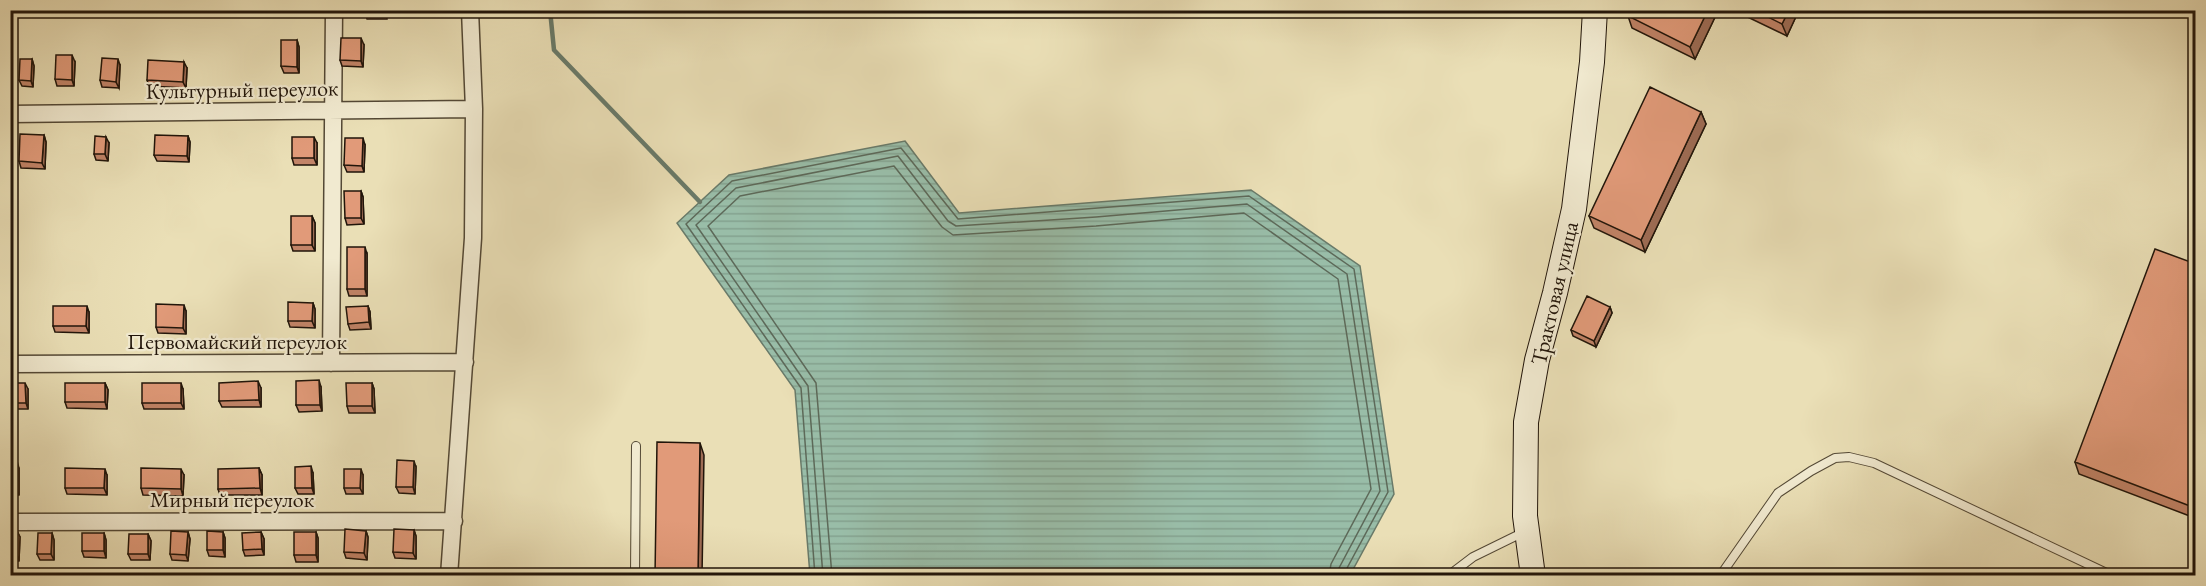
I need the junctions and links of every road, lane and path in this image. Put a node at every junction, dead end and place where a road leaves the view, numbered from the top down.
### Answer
1 (334, 10) edge
2 (470, 10) edge
3 (1595, 10) edge
4 (474, 109) junction
5 (334, 110) junction
6 (10, 114) edge
7 (465, 362) junction
8 (331, 363) junction
9 (10, 364) edge
10 (636, 446) dead end
11 (454, 520) junction
12 (10, 522) edge
13 (1527, 531) junction
14 (449, 576) edge
15 (635, 576) edge
16 (1448, 576) edge
17 (1533, 576) edge
18 (1720, 576) edge
19 (2113, 576) edge

1 - 5 street
2 - 4 street
3 - 13 street, Трактовая улица
4 - 5 street, Культурный переулок
4 - 7 street
5 - 6 street, Культурный переулок
5 - 8 street
7 - 8 street, Первомайский переулок
7 - 11 street
8 - 9 street, Первомайский переулок
10 - 15 lane
11 - 12 street, Мирный переулок
11 - 14 street
13 - 16 lane
13 - 17 street, Трактовая улица
18 - 19 lane

